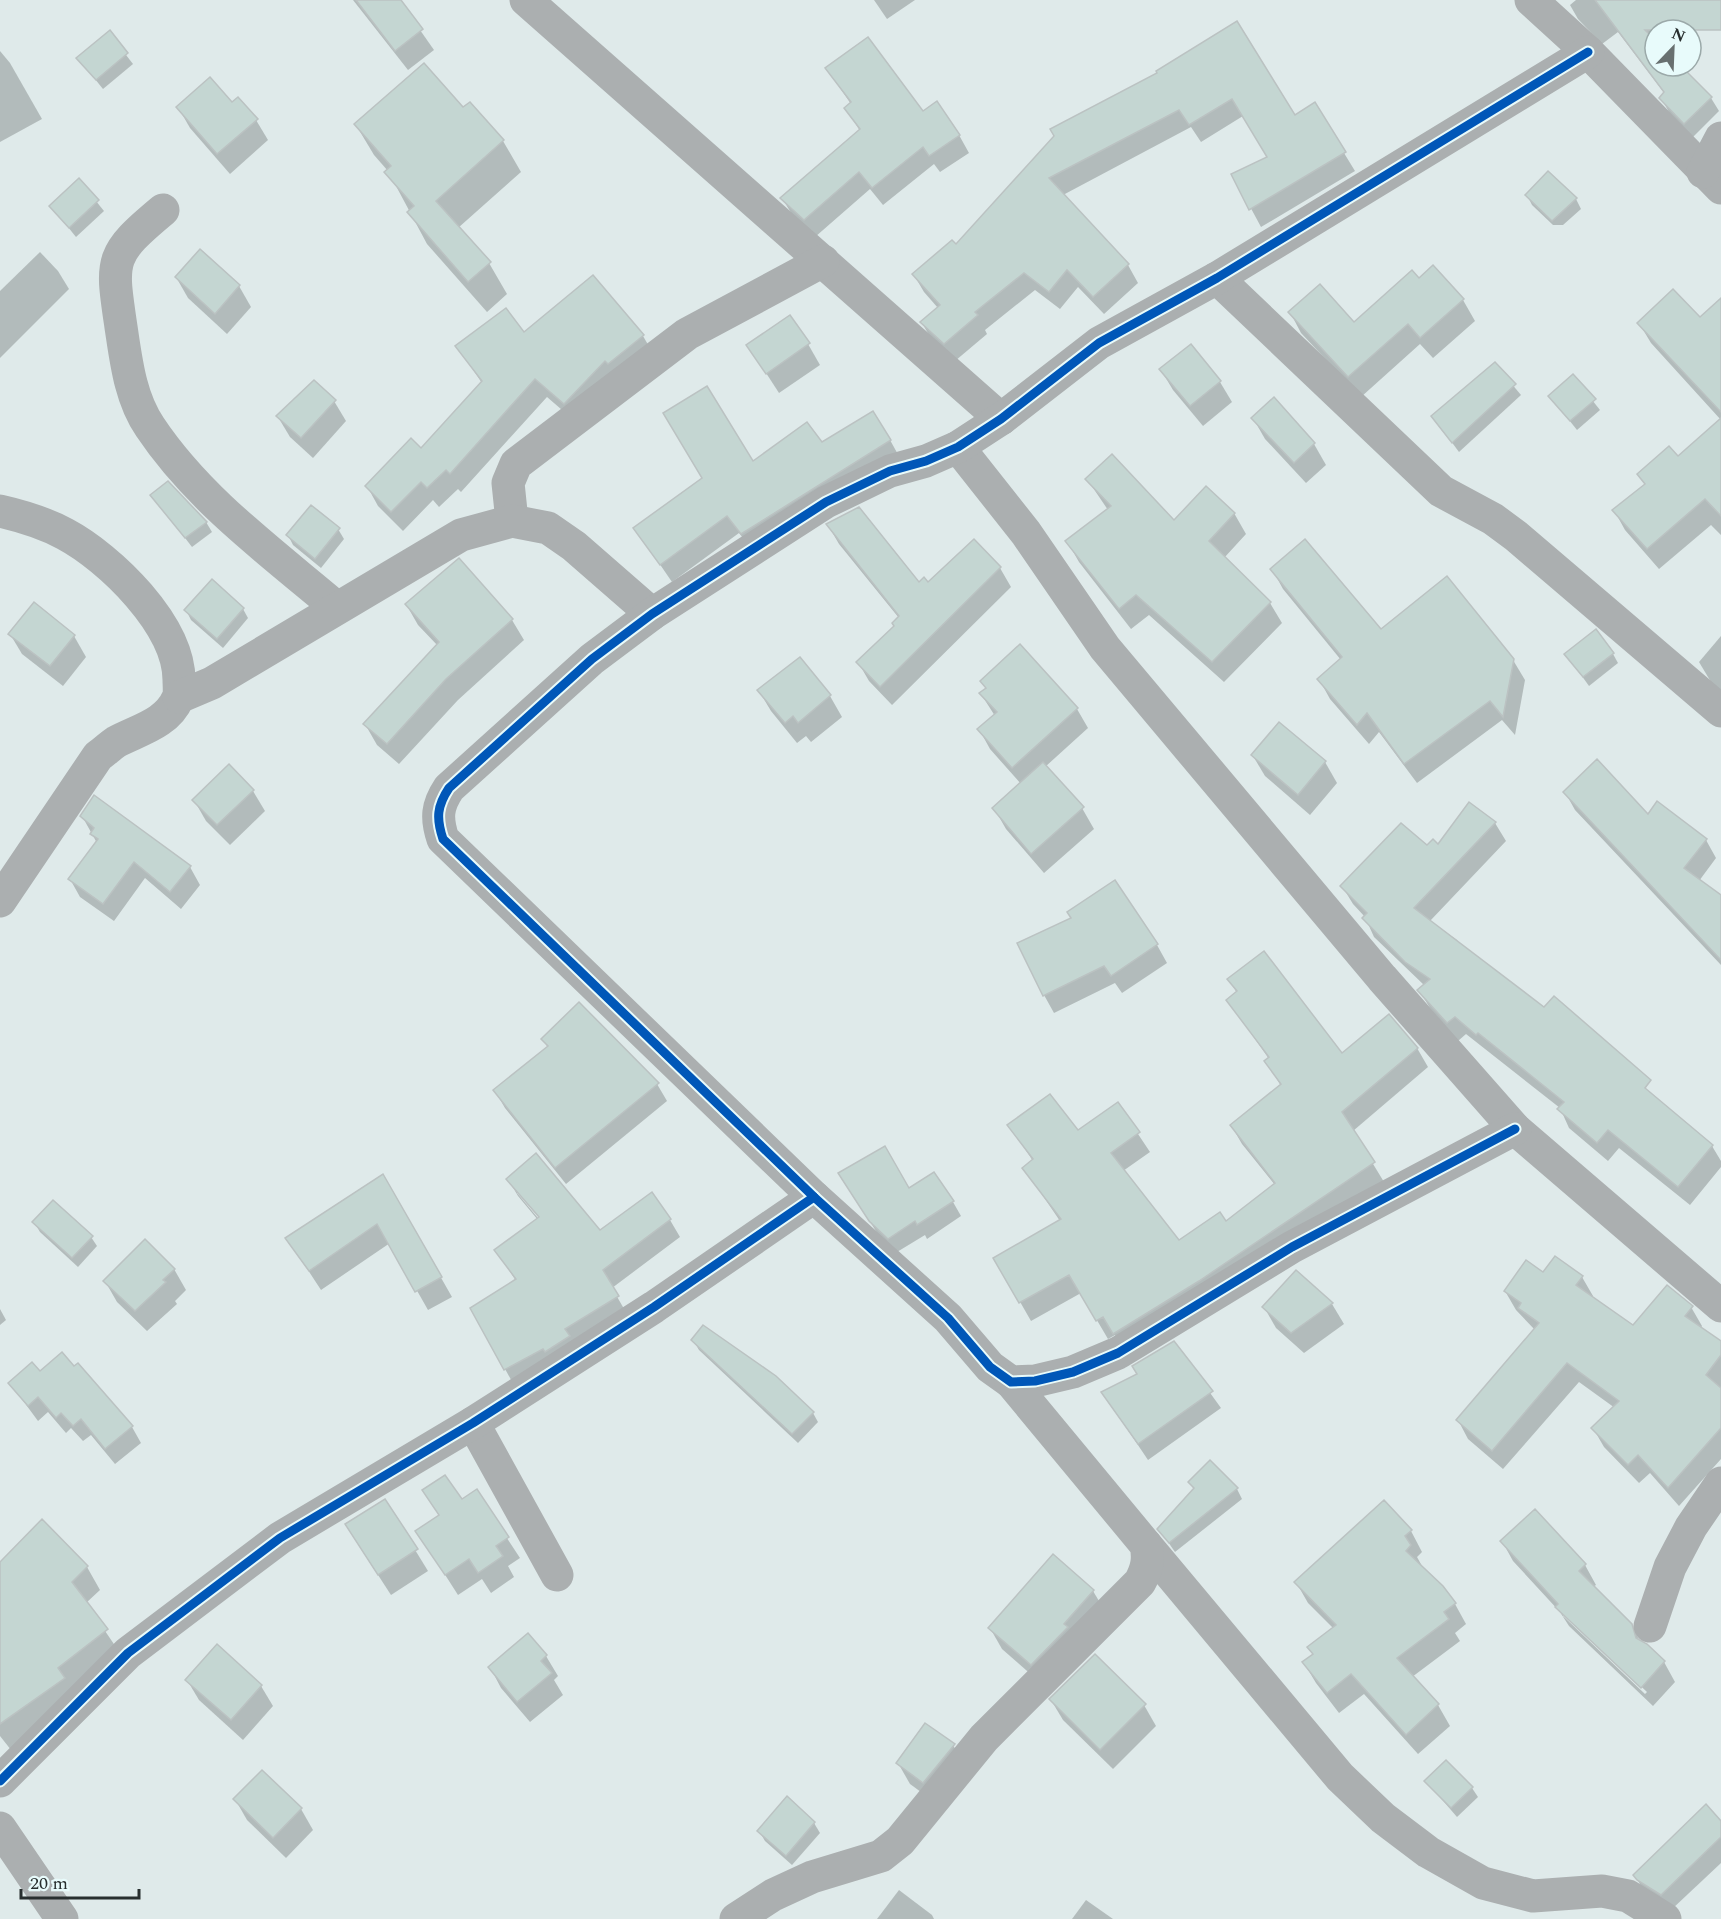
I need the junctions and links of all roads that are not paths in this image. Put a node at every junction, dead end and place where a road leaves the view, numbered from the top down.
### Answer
1 (526, 0) edge
2 (1531, 0) edge
3 (1588, 52) junction
4 (1721, 138) edge
5 (1712, 180) edge
6 (163, 210) dead end
7 (823, 261) junction
8 (1217, 278) junction
9 (1001, 419) junction
10 (958, 447) junction
11 (0, 511) edge
12 (512, 521) junction
13 (336, 607) junction
14 (652, 614) junction
15 (179, 697) junction
16 (1721, 711) edge
17 (0, 902) edge
18 (1515, 1129) junction
19 (814, 1197) junction
20 (1721, 1306) edge
21 (1011, 1382) junction
22 (473, 1423) junction
23 (1721, 1483) edge
24 (1146, 1545) junction
25 (557, 1575) dead end
26 (1650, 1626) dead end
27 (0, 1781) edge
28 (0, 1828) edge
29 (62, 1919) edge
30 (736, 1919) edge
31 (1665, 1919) edge

1 - 7 street
2 - 3 street
3 - 5 street
3 - 8 street
4 - 5 street
6 - 13 street
7 - 9 street
7 - 12 street
8 - 9 street
8 - 16 street
9 - 10 street
10 - 14 street
10 - 18 street
11 - 15 street
12 - 13 street
12 - 14 street
13 - 15 street
14 - 19 street
15 - 17 street
18 - 20 street
18 - 21 street
19 - 21 street
19 - 22 street
21 - 24 street
22 - 25 street
22 - 27 street
23 - 26 street
24 - 30 street
24 - 31 street
28 - 29 street

